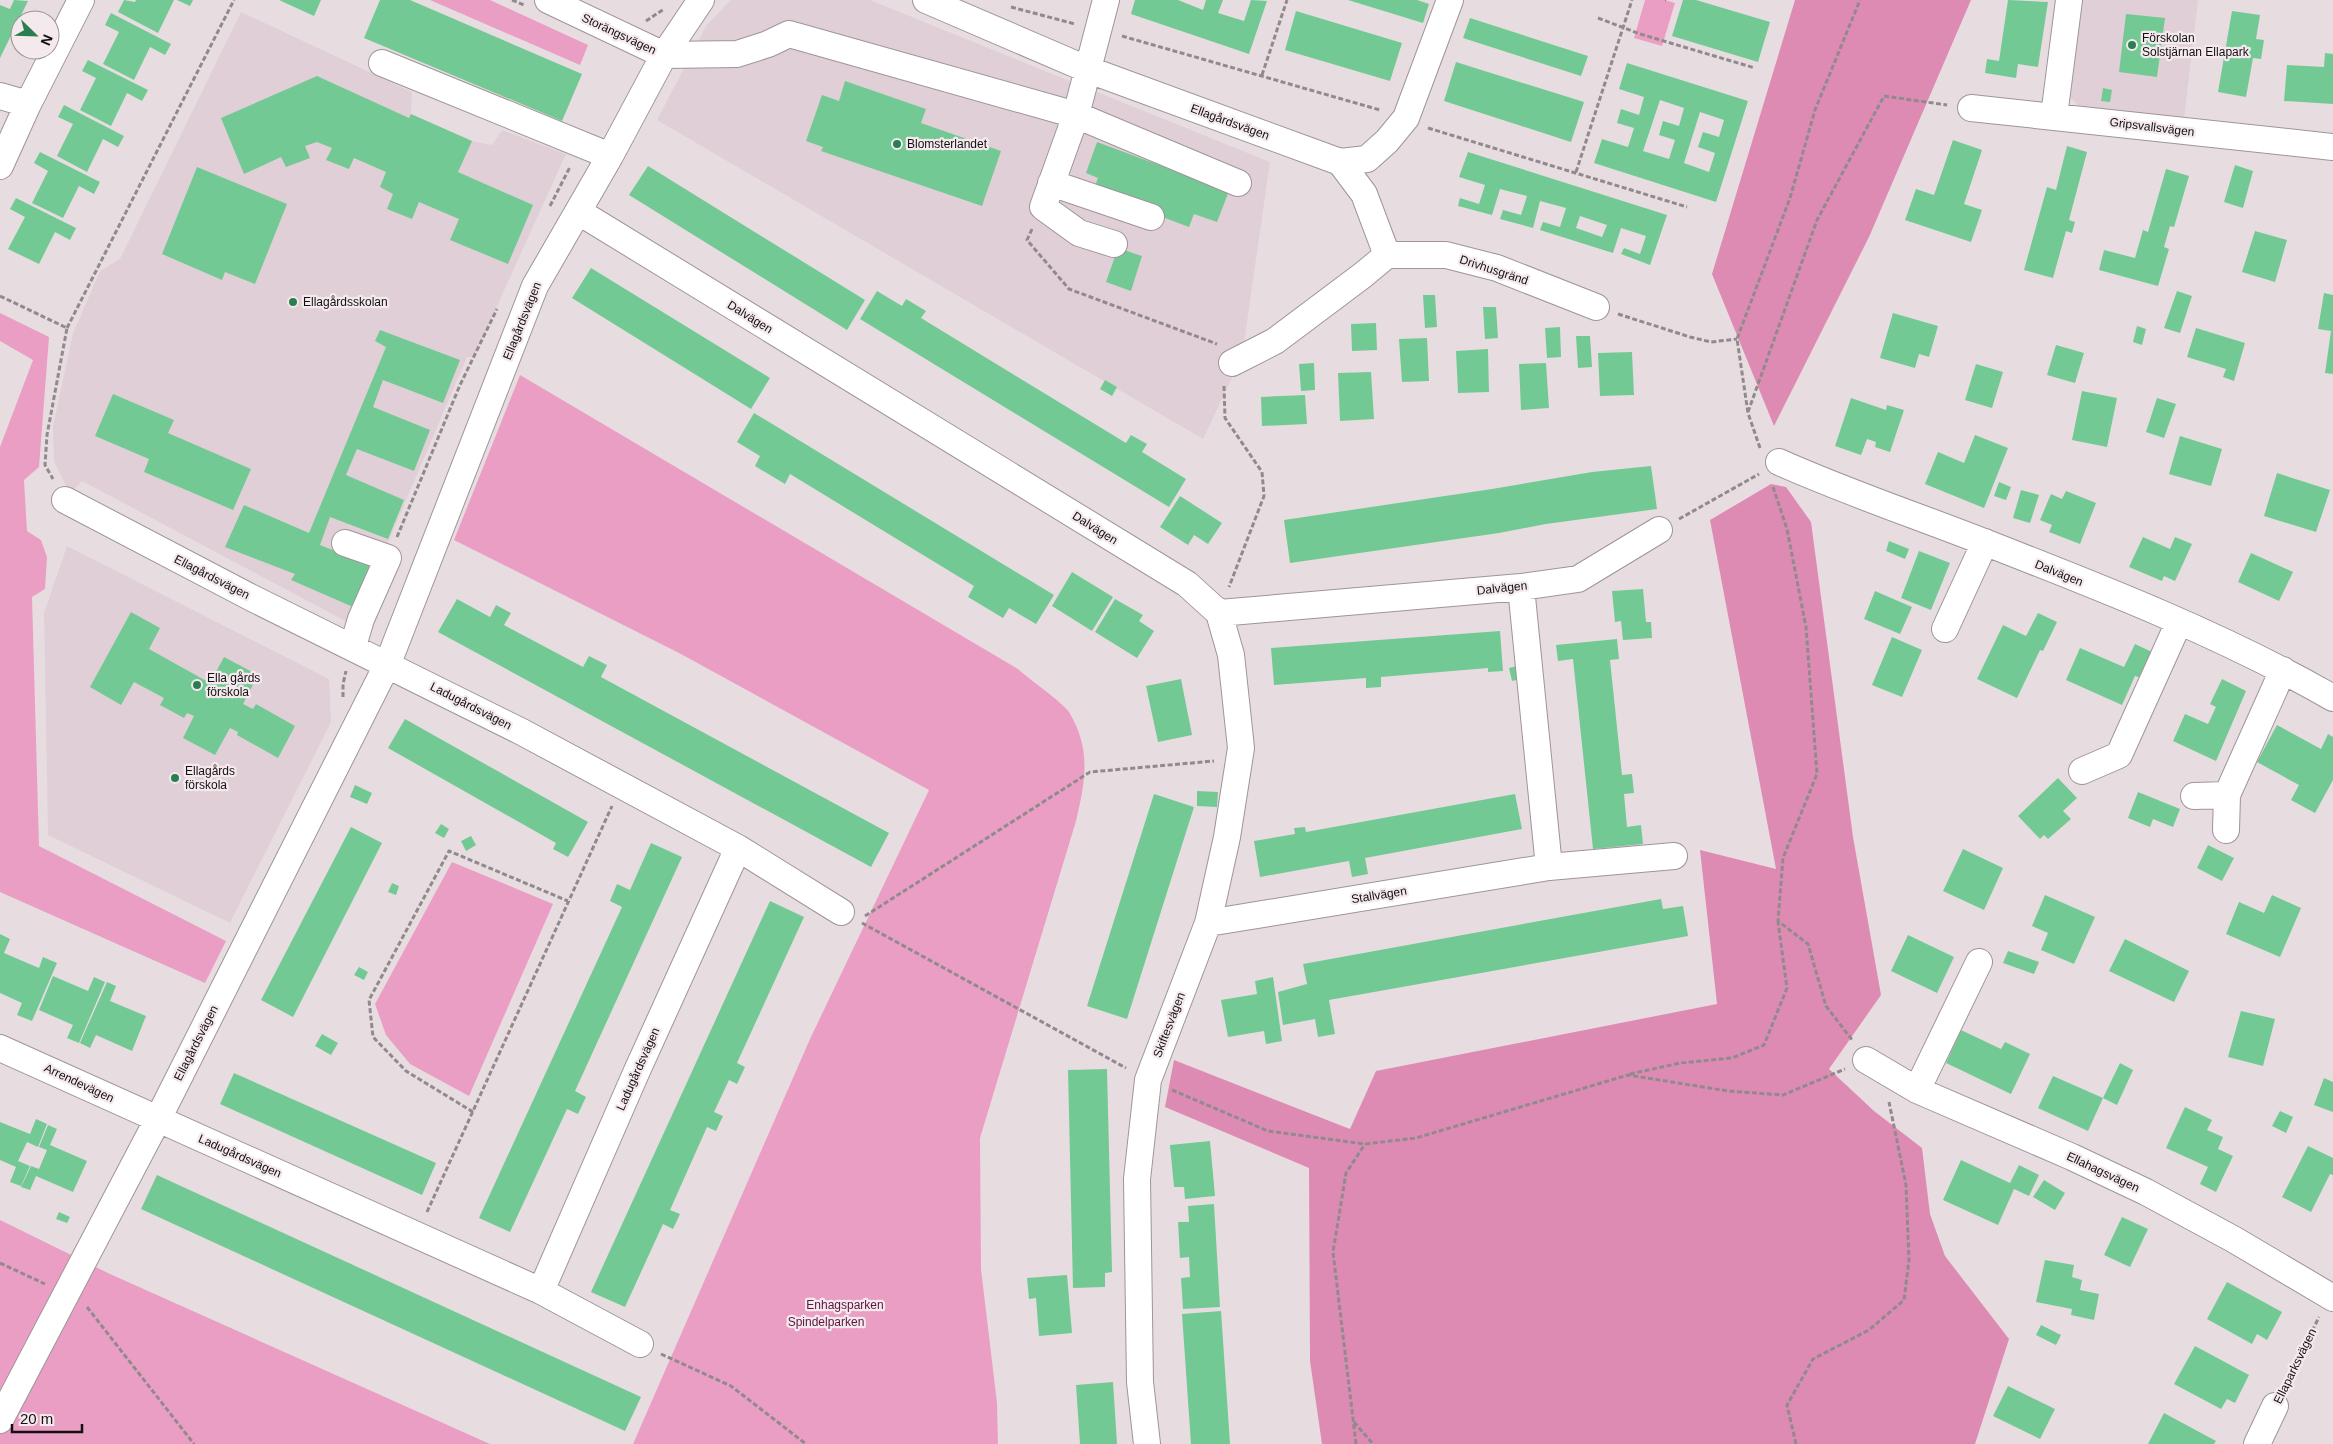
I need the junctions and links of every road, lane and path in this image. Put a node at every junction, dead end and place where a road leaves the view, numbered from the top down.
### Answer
1 (81, 0) edge
2 (234, 0) edge
3 (548, 0) edge
4 (701, 0) edge
5 (926, 0) edge
6 (1106, 0) edge
7 (1287, 0) edge
8 (1450, 0) edge
9 (1632, 0) edge
10 (2069, 0) edge
11 (668, 5) dead end
12 (1003, 5) dead end
13 (1598, 18) dead end
14 (648, 19) dead end
15 (1624, 26) junction
16 (1098, 30) junction
17 (664, 55) junction
18 (382, 63) dead end
19 (1755, 68) dead end
20 (1090, 70) junction
21 (1262, 75) junction
22 (0, 96) edge
23 (28, 104) junction
24 (1971, 108) joint
25 (1076, 115) junction
26 (2054, 116) junction
27 (1406, 118) junction
28 (582, 144) junction
29 (2333, 147) edge
30 (610, 156) junction
31 (1340, 162) junction
32 (0, 166) edge
33 (1576, 172) junction
34 (1238, 183) dead end
35 (1047, 195) junction
36 (1687, 207) dead end
37 (547, 211) dead end
38 (579, 212) junction
39 (1151, 217) dead end
40 (1114, 244) dead end
41 (1387, 255) junction
42 (0, 296) edge
43 (500, 303) dead end
44 (1596, 307) joint
45 (67, 328) junction
46 (1737, 339) dead end
47 (1232, 363) junction
48 (1748, 413) dead end
49 (1779, 462) joint
50 (65, 500) joint
51 (1659, 530) joint
52 (1985, 542) junction
53 (345, 543) dead end
54 (388, 558) junction
55 (1521, 587) junction
56 (1219, 613) junction
57 (2179, 622) junction
58 (1945, 629) dead end
59 (353, 646) junction
60 (388, 663) junction
61 (2283, 670) junction
62 (2333, 698) edge
63 (1240, 758) junction
64 (2082, 771) dead end
65 (622, 786) junction
66 (2227, 795) junction
67 (2194, 796) dead end
68 (2226, 830) dead end
69 (738, 848) junction
70 (1674, 856) dead end
71 (1549, 867) junction
72 (568, 901) junction
73 (849, 916) junction
74 (1778, 921) dead end
75 (1208, 923) junction
76 (1808, 944) dead end
77 (1979, 962) dead end
78 (0, 1048) edge
79 (1874, 1064) junction
80 (1628, 1074) junction
81 (1148, 1080) junction
82 (1917, 1090) junction
83 (473, 1112) junction
84 (158, 1119) junction
85 (1365, 1144) junction
86 (417, 1236) junction
87 (0, 1263) edge
88 (541, 1291) junction
89 (65, 1294) junction
90 (2332, 1294) edge
91 (640, 1344) joint
92 (2275, 1406) joint
93 (0, 1420) edge
94 (1354, 1422) junction
95 (194, 1444) edge
96 (806, 1444) edge
97 (1147, 1444) edge
98 (1356, 1444) edge
99 (1373, 1444) edge
100 (1796, 1444) edge
101 (2257, 1444) edge

1 - 23 street
2 - 45 path
3 - 17 street, Storängsvägen
4 - 17 street, Ellagårdsvägen
5 - 20 street, Ellagårdsvägen
6 - 16 street
7 - 21 path
8 - 27 street, Ellagårdsvägen
9 - 15 path
10 - 26 street
11 - 14 path
12 - 16 path
13 - 15 path
15 - 19 path
15 - 33 path
16 - 20 street
16 - 21 path
17 - 25 street
17 - 30 street, Ellagårdsvägen
18 - 28 street
20 - 25 street
20 - 31 street, Ellagårdsvägen
21 - 27 path
22 - 23 street
23 - 32 street
24 - 26 street, Gripsvallsvägen
24 - 48 path
25 - 34 street
25 - 35 street
26 - 29 street, Gripsvallsvägen
27 - 31 street, Ellagårdsvägen
27 - 33 path
28 - 30 street
28 - 37 path
30 - 38 street, Ellagårdsvägen
31 - 41 street
33 - 36 path
35 - 39 street
35 - 40 street
35 - 47 path
38 - 56 street, Dalvägen
38 - 60 street, Ellagårdsvägen
41 - 44 street, Drivhusgränd
41 - 47 street
42 - 45 path
43 - 54 path
44 - 46 path
45 - 50 path
47 - 56 path
49 - 51 path
49 - 52 street, Dalvägen
50 - 59 street, Ellagårdsvägen
51 - 55 street, Dalvägen
52 - 57 street, Dalvägen
52 - 58 street
53 - 54 street
54 - 59 street
55 - 56 street, Dalvägen
55 - 71 street
56 - 63 street, Skiftesvägen
57 - 61 street, Dalvägen
57 - 64 street
59 - 60 street, Ellagårdsvägen
60 - 65 street, Ladugårdsvägen
60 - 84 street, Ellagårdsvägen
61 - 62 street, Dalvägen
61 - 66 street
63 - 73 path
63 - 75 street, Skiftesvägen
65 - 69 street, Ladugårdsvägen
65 - 72 path
66 - 67 street
66 - 68 street
69 - 73 street, Ladugårdsvägen
69 - 88 street, Ladugårdsvägen
70 - 71 street, Stallvägen
71 - 75 street, Stallvägen
72 - 83 path
72 - 83 path
73 - 81 path
74 - 80 path
75 - 81 street, Skiftesvägen
76 - 79 path
77 - 82 street
78 - 84 street, Arrendevägen
79 - 80 path
79 - 82 street, Ellahagsvägen
79 - 100 path
80 - 85 path
81 - 85 path
81 - 97 street, Skiftesvägen
82 - 90 street, Ellahagsvägen
83 - 86 path
84 - 86 street, Ladugårdsvägen
84 - 89 street, Ellagårdsvägen
85 - 94 path
86 - 88 street, Ladugårdsvägen
87 - 89 path
88 - 91 street, Ladugårdsvägen
89 - 93 street, Ellagårdsvägen
89 - 95 path
90 - 92 path, Ellaparksvägen
91 - 96 path
92 - 101 street, Ellaparksvägen
94 - 98 path
94 - 99 path

